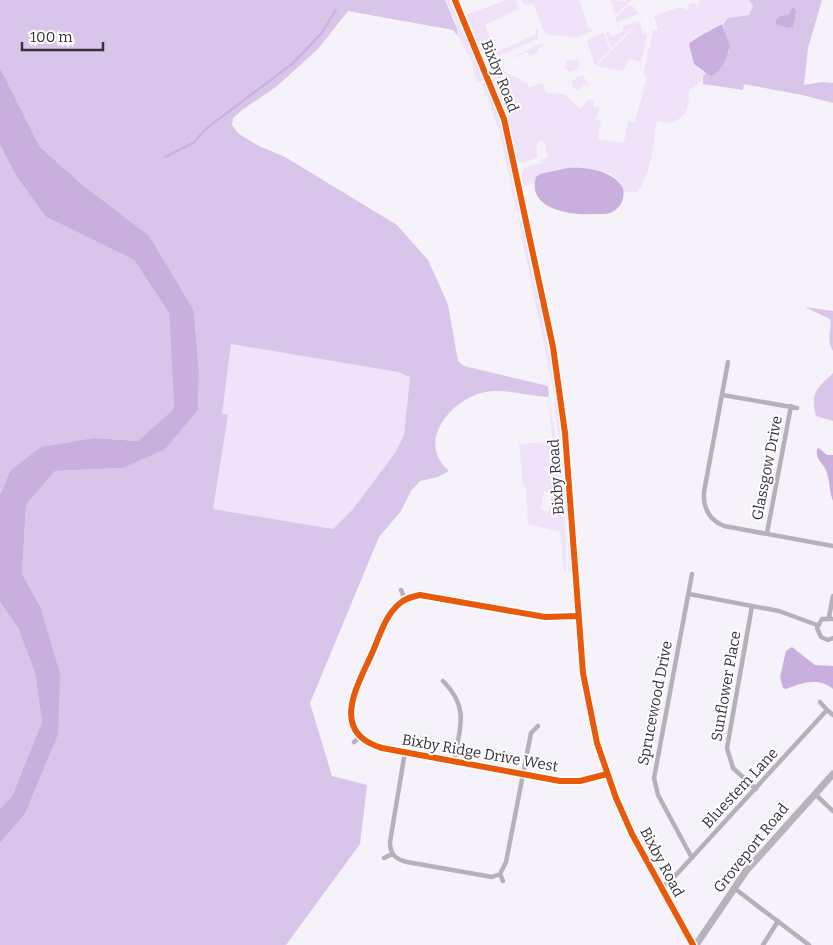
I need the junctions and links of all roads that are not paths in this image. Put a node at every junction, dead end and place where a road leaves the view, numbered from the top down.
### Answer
1 (454, 0) edge
2 (728, 362) dead end
3 (723, 395) junction
4 (791, 406) junction
5 (797, 408) dead end
6 (767, 534) junction
7 (833, 546) edge
8 (692, 574) dead end
9 (400, 590) dead end
10 (688, 594) junction
11 (833, 596) edge
12 (405, 599) junction
13 (752, 606) junction
14 (578, 616) junction
15 (831, 618) edge
16 (817, 624) junction
17 (833, 638) edge
18 (443, 680) dead end
19 (820, 702) dead end
20 (827, 710) junction
21 (833, 715) edge
22 (538, 726) dead end
23 (361, 736) junction
24 (354, 742) dead end
25 (405, 752) junction
26 (454, 761) junction
27 (522, 774) junction
28 (607, 774) junction
29 (833, 774) edge
30 (756, 789) junction
31 (815, 794) junction
32 (833, 811) edge
33 (392, 854) junction
34 (384, 858) dead end
35 (692, 858) junction
36 (500, 874) junction
37 (503, 881) dead end
38 (661, 888) junction
39 (734, 888) junction
40 (778, 921) junction
41 (694, 945) edge
42 (764, 945) edge
43 (809, 945) edge

1 - 14 street, Bixby Road
2 - 3 street
3 - 4 street
3 - 6 street
4 - 5 street
4 - 6 street, Glassgow Drive
6 - 7 street
8 - 10 street, Sprucewood Drive
9 - 12 street
10 - 13 street
10 - 35 street, Sprucewood Drive
11 - 15 street
12 - 14 street
12 - 23 street, Bixby Ridge Drive West
13 - 16 street
13 - 30 street, Sunflower Place
14 - 28 street, Bixby Road
15 - 16 street
16 - 17 street
18 - 26 street
19 - 20 street
20 - 21 street
20 - 30 street, Bluestem Lane
22 - 27 street
23 - 24 street
23 - 25 street, Bixby Ridge Drive West
25 - 26 street, Bixby Ridge Drive West
25 - 33 street
26 - 27 street, Bixby Ridge Drive West
27 - 28 street, Bixby Ridge Drive West
27 - 36 street
28 - 38 street, Bixby Road
29 - 31 main road, Groveport Road
30 - 35 street, Bluestem Lane
31 - 32 street
31 - 39 main road, Groveport Road
33 - 34 street
33 - 36 street
35 - 38 street, Bluestem Lane
36 - 37 street
38 - 41 street, Bixby Road
39 - 40 street
39 - 41 main road, Groveport Road
40 - 42 street
40 - 43 street

